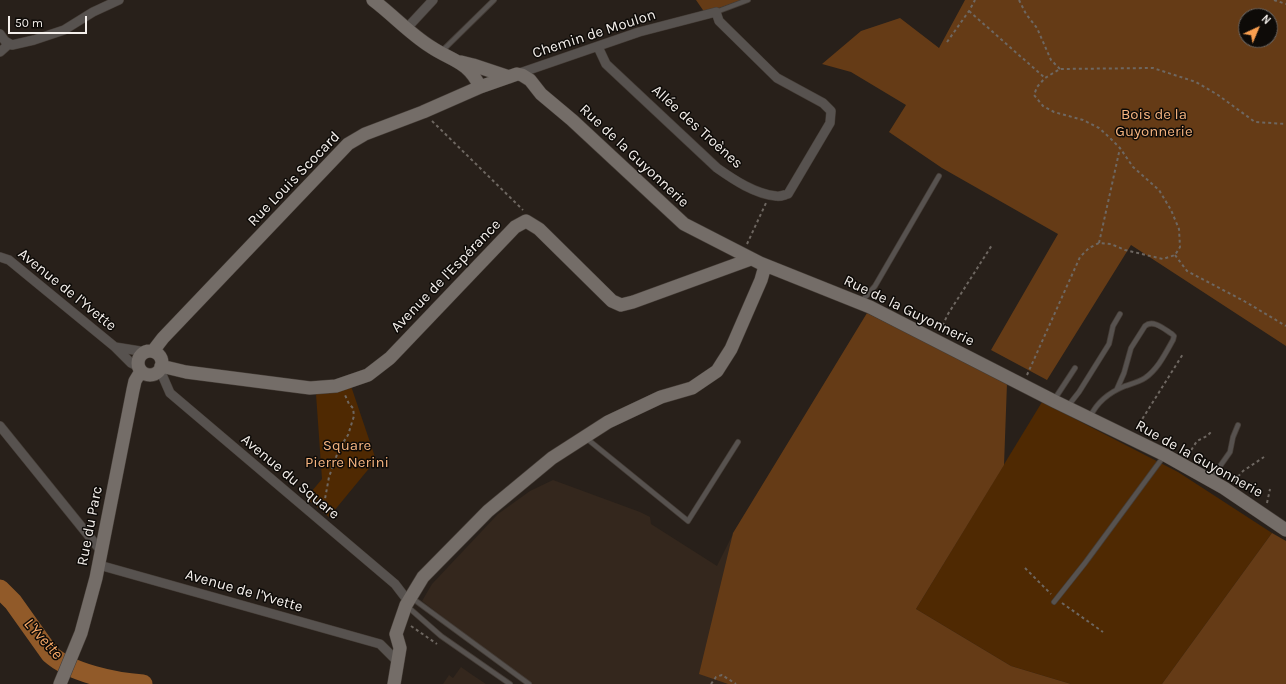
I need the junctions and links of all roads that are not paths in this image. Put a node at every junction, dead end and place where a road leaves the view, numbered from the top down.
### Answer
1 (119, 0) edge
2 (373, 0) edge
3 (434, 0) edge
4 (494, 0) edge
5 (748, 0) edge
6 (716, 12) junction
7 (407, 28) junction
8 (0, 34) edge
9 (9, 44) junction
10 (598, 47) junction
11 (0, 52) edge
12 (440, 52) junction
13 (459, 62) junction
14 (536, 67) junction
15 (509, 77) junction
16 (480, 87) junction
17 (537, 88) junction
18 (939, 176) dead end
19 (0, 257) edge
20 (746, 257) junction
21 (765, 266) junction
22 (860, 303) junction
23 (1120, 314) dead end
24 (115, 348) junction
25 (149, 352) junction
26 (161, 368) junction
27 (1075, 368) dead end
28 (140, 369) junction
29 (1117, 389) junction
30 (1054, 400) junction
31 (1067, 407) junction
32 (1089, 418) junction
33 (1238, 425) dead end
34 (0, 426) edge
35 (584, 437) junction
36 (738, 442) dead end
37 (1165, 455) junction
38 (1211, 481) junction
39 (1286, 530) edge
40 (101, 551) junction
41 (99, 564) junction
42 (1055, 600) road end
43 (408, 601) junction
44 (396, 634) junction
45 (380, 644) junction
46 (397, 662) junction
47 (60, 684) edge
48 (394, 684) edge
49 (510, 684) edge
50 (529, 684) edge

1 - 9 street
2 - 7 street
3 - 7 street
4 - 12 lane
5 - 6 lane, Chemin de Moulon
6 - 10 street, Chemin de Moulon
6 - 10 street, Allée des Troènes
7 - 12 street
8 - 9 street
9 - 11 street
10 - 14 street, Chemin de Moulon
12 - 13 street
13 - 15 street, Rue de la Guyonnerie
13 - 16 street
14 - 15 street, Chemin de Moulon
14 - 17 street
15 - 16 street, Rue Louis Scocard
15 - 17 street, Rue de la Guyonnerie
16 - 25 street, Rue Louis Scocard
17 - 20 street, Rue de la Guyonnerie
18 - 22 lane
19 - 24 street, Avenue de l'Yvette
20 - 21 street, Rue de la Guyonnerie
20 - 26 street, Avenue de l'Espérance
21 - 22 street, Rue de la Guyonnerie
21 - 35 street
22 - 30 street, Rue de la Guyonnerie
23 - 31 lane
24 - 25 street, Avenue de l'Yvette
24 - 28 street, Avenue de l'Yvette
25 - 26 street
25 - 28 street
26 - 28 street
26 - 43 street, Avenue du Square
27 - 30 lane
28 - 40 street, Rue du Parc
29 - 29 lane
29 - 32 lane
30 - 31 street, Rue de la Guyonnerie
31 - 32 street, Rue de la Guyonnerie
32 - 37 street, Rue de la Guyonnerie
33 - 38 lane
34 - 40 street
35 - 36 lane
35 - 43 street
37 - 38 street, Rue de la Guyonnerie
37 - 42 lane
38 - 39 street, Rue de la Guyonnerie
40 - 41 street, Rue du Parc
41 - 45 street, Avenue de l'Yvette
41 - 47 street, Rue du Parc
43 - 44 street
43 - 49 lane
43 - 50 lane
44 - 45 street
44 - 46 street
45 - 46 street
46 - 48 street

